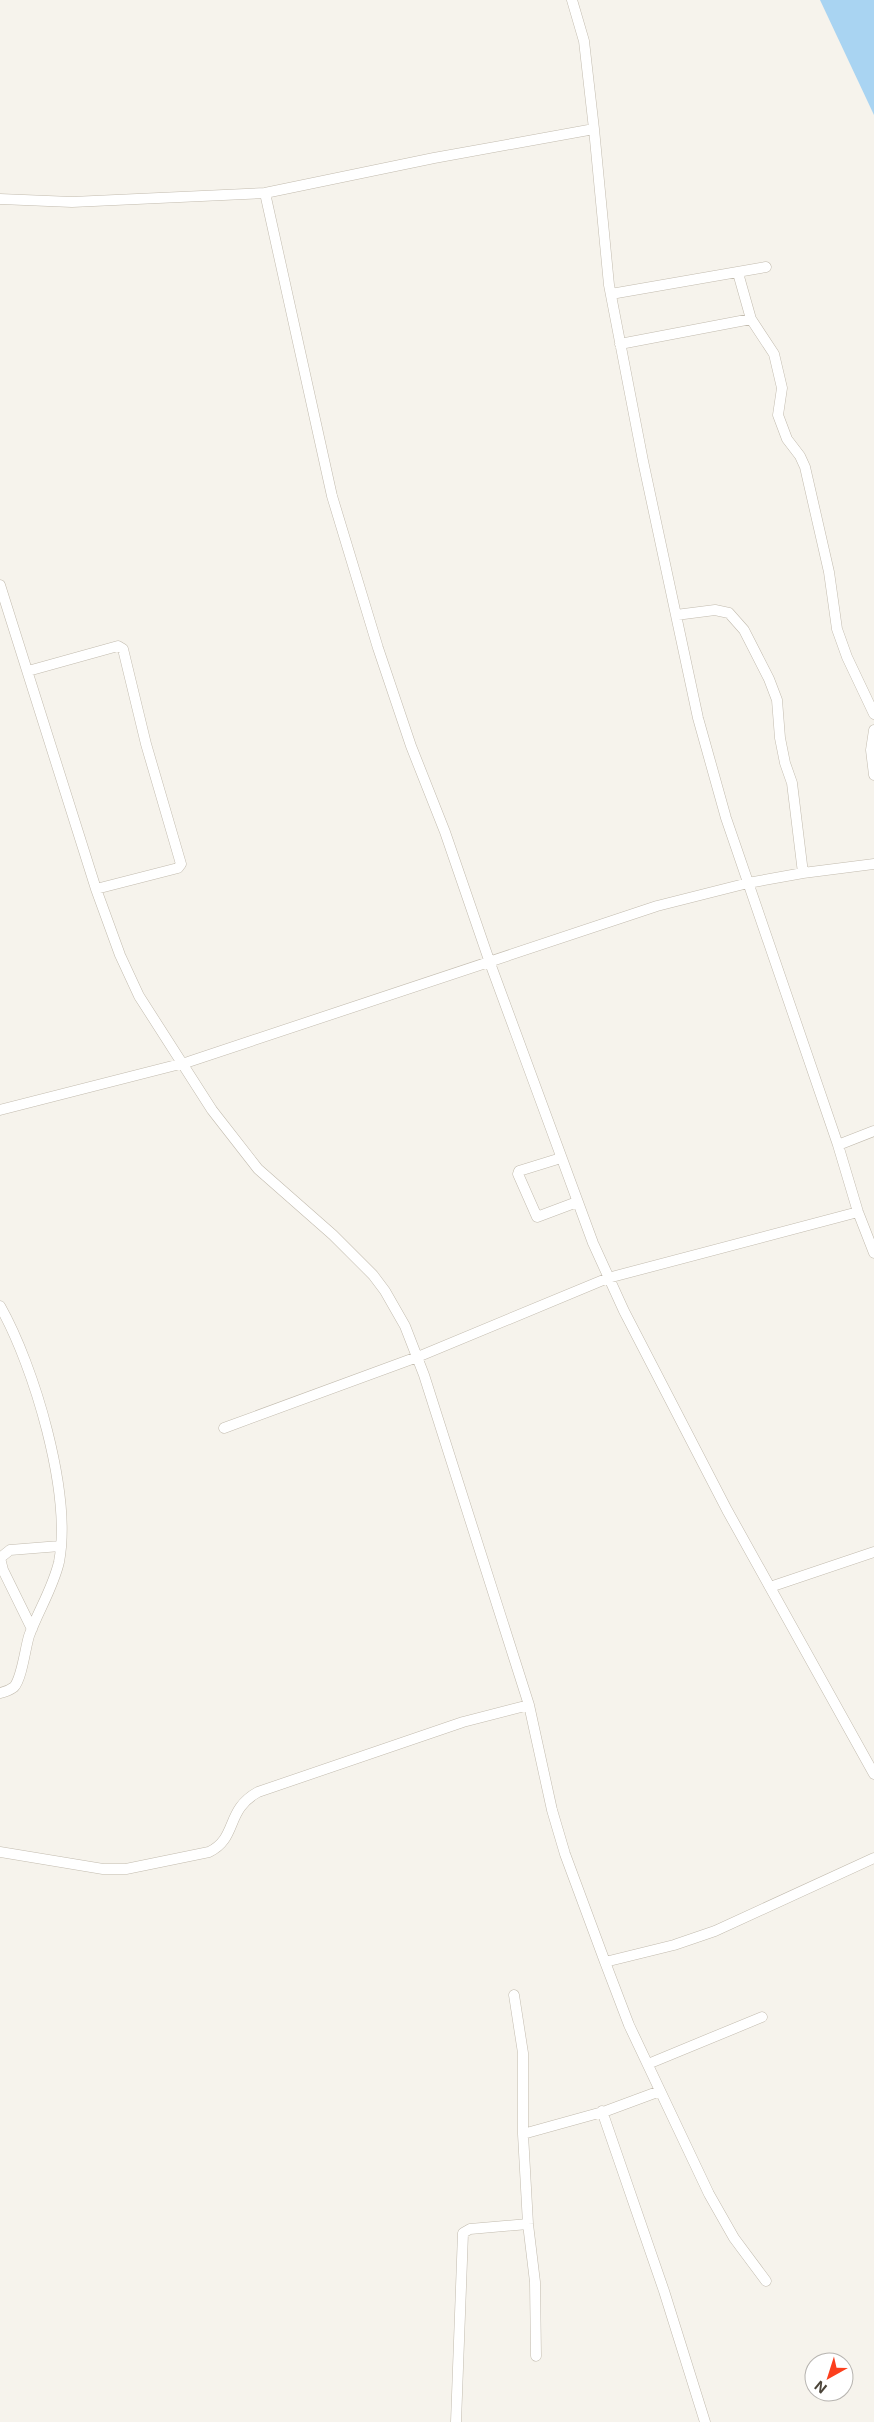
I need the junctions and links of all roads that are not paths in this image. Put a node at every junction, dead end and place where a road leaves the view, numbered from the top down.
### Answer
1 (572, 0) edge
2 (594, 130) junction
3 (264, 193) junction
4 (0, 199) edge
5 (766, 267) dead end
6 (738, 273) junction
7 (611, 294) junction
8 (751, 320) junction
9 (620, 344) junction
10 (0, 585) edge
11 (676, 615) junction
12 (28, 671) junction
13 (874, 714) edge
14 (874, 730) edge
15 (874, 775) edge
16 (874, 864) edge
17 (803, 873) junction
18 (748, 883) junction
19 (96, 889) junction
20 (490, 963) junction
21 (183, 1064) junction
22 (0, 1110) edge
23 (874, 1131) edge
24 (838, 1145) junction
25 (560, 1158) junction
26 (577, 1202) junction
27 (858, 1212) junction
28 (874, 1253) edge
29 (608, 1278) junction
30 (0, 1306) edge
31 (418, 1357) junction
32 (224, 1428) dead end
33 (60, 1546) junction
34 (874, 1552) edge
35 (770, 1587) junction
36 (32, 1629) junction
37 (0, 1693) edge
38 (529, 1705) junction
39 (869, 1755) edge
40 (874, 1774) edge
41 (0, 1852) edge
42 (874, 1858) edge
43 (605, 1962) junction
44 (514, 1995) dead end
45 (762, 2017) dead end
46 (648, 2064) junction
47 (660, 2091) junction
48 (602, 2111) junction
49 (523, 2134) junction
50 (528, 2224) junction
51 (766, 2281) dead end
52 (536, 2356) dead end
53 (456, 2422) edge
54 (705, 2422) edge

1 - 2 street
2 - 3 street
2 - 7 street
3 - 4 street
3 - 20 street
5 - 6 street
6 - 7 street
6 - 8 street
7 - 9 street
8 - 9 street
8 - 13 street
9 - 11 street
10 - 12 street
11 - 17 street
11 - 18 street
12 - 19 street
12 - 19 street
14 - 15 street
16 - 17 street
17 - 18 street
18 - 20 street
18 - 24 street
19 - 21 street
20 - 21 street
20 - 25 street
21 - 22 street
21 - 31 street
23 - 24 street
24 - 27 street
25 - 26 street
25 - 26 street
26 - 29 street
27 - 28 street
27 - 29 street
29 - 31 street
29 - 35 street
30 - 33 street
31 - 32 street
31 - 38 street
33 - 36 street
33 - 36 street
34 - 35 street
35 - 39 street
36 - 37 street
38 - 41 street
38 - 43 street
39 - 40 street
42 - 43 street
43 - 46 street
44 - 49 street
45 - 46 street
46 - 47 street
47 - 48 street
47 - 51 street
48 - 49 street
48 - 54 street
49 - 50 street
50 - 52 street
50 - 53 street

